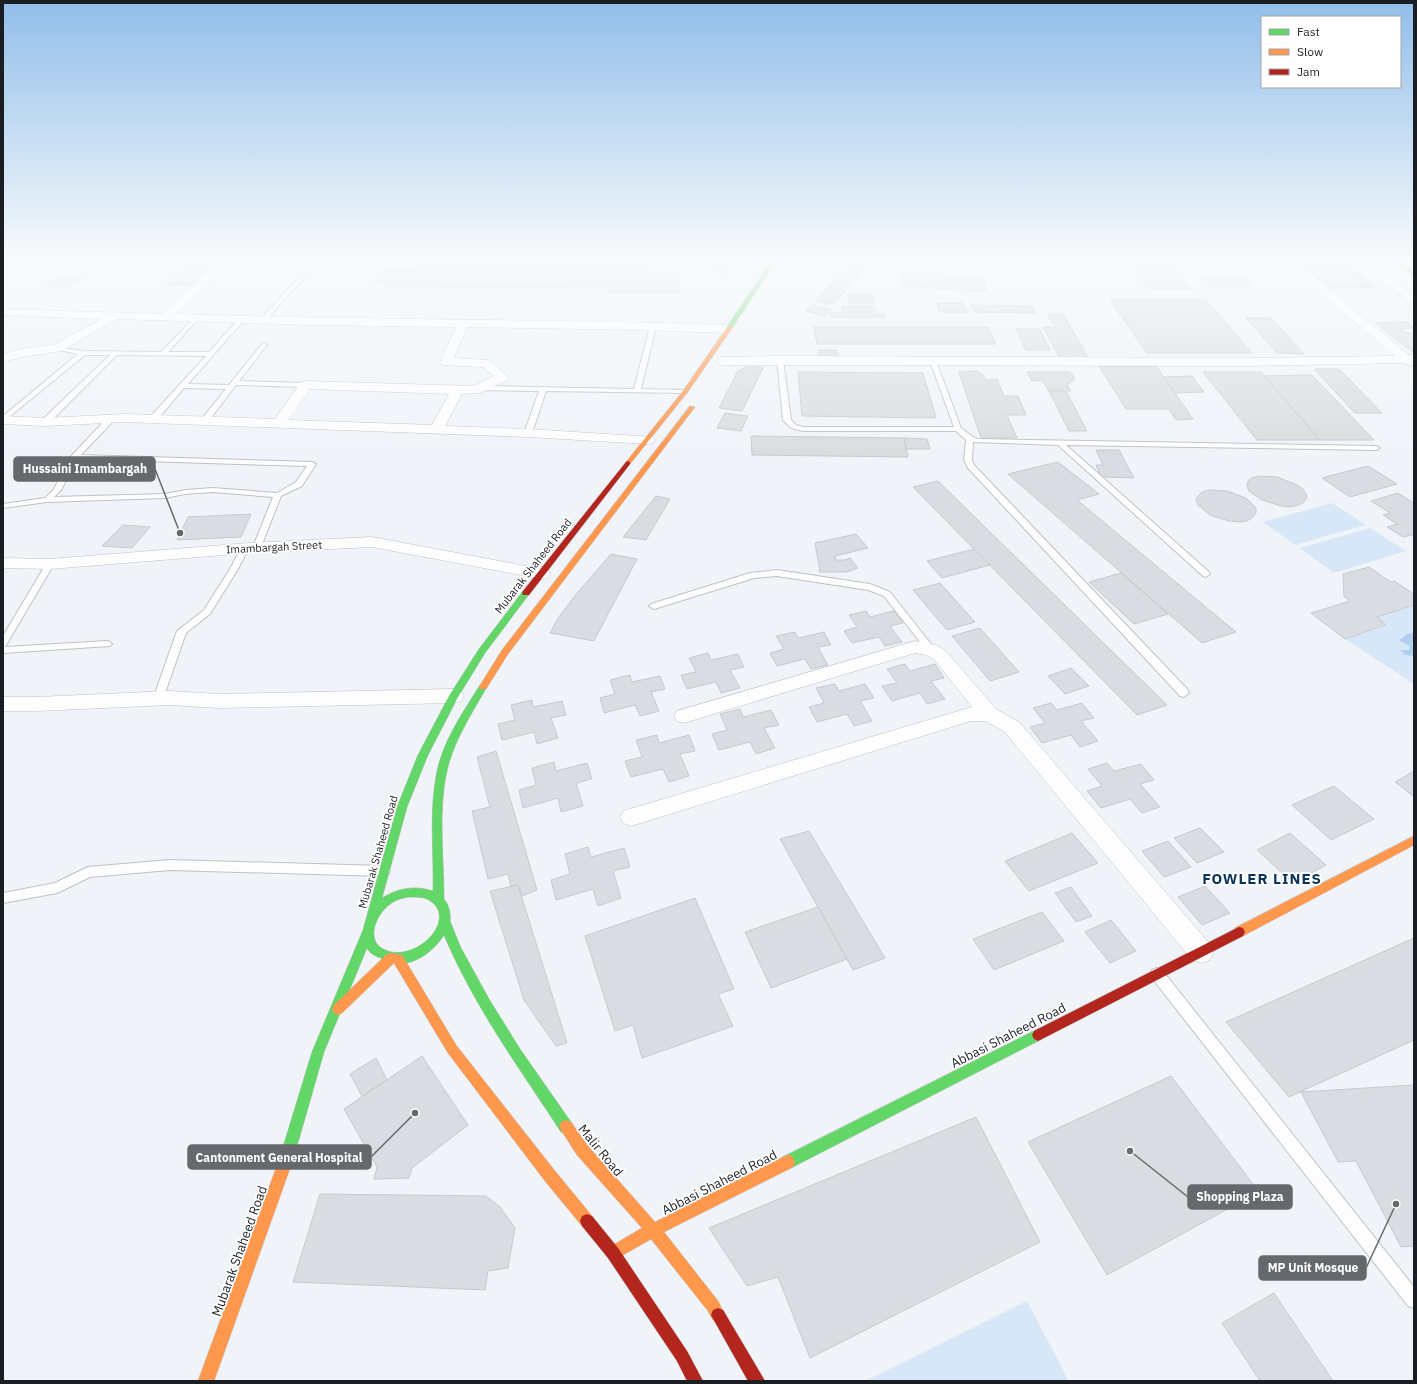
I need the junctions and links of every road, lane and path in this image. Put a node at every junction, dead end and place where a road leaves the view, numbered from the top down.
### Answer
1 (464, 324) edge
2 (100, 325) edge
3 (190, 325) edge
4 (237, 325) edge
5 (519, 325) edge
6 (731, 325) edge
7 (1366, 325) edge
8 (653, 326) junction
9 (728, 329) junction
10 (264, 345) dead end
11 (57, 348) junction
12 (731, 349) dead end
13 (83, 353) junction
14 (163, 353) junction
15 (115, 354) junction
16 (211, 354) junction
17 (3, 358) edge
18 (780, 360) junction
19 (933, 361) junction
20 (1411, 361) edge
21 (721, 364) joint
22 (232, 385) junction
23 (306, 385) junction
24 (182, 386) junction
25 (479, 388) junction
26 (543, 389) junction
27 (457, 390) junction
28 (638, 390) junction
29 (685, 392) junction
30 (698, 397) dead end
31 (112, 418) junction
32 (153, 419) junction
33 (3, 420) edge
34 (204, 421) junction
35 (45, 422) junction
36 (279, 423) junction
37 (437, 429) junction
38 (958, 430) junction
39 (528, 432) junction
40 (970, 439) junction
41 (648, 440) junction
42 (1059, 442) junction
43 (1376, 448) dead end
44 (75, 457) junction
45 (278, 496) junction
46 (46, 500) junction
47 (3, 506) edge
48 (251, 548) junction
49 (3, 562) edge
50 (50, 564) junction
51 (542, 574) junction
52 (1206, 574) dead end
53 (654, 606) dead end
54 (3, 644) edge
55 (107, 644) dead end
56 (930, 649) junction
57 (3, 650) edge
58 (1184, 693) dead end
59 (454, 696) junction
60 (158, 699) junction
61 (3, 704) edge
62 (989, 714) junction
63 (684, 716) dead end
64 (631, 816) dead end
65 (1414, 840) edge
66 (384, 871) junction
67 (3, 898) edge
68 (438, 900) junction
69 (371, 918) junction
70 (445, 922) junction
71 (368, 931) junction
72 (1201, 952) junction
73 (395, 959) junction
74 (1157, 974) junction
75 (332, 1016) junction
76 (653, 1230) junction
77 (613, 1254) junction
78 (1414, 1300) edge
79 (206, 1381) edge
80 (695, 1381) edge
81 (757, 1381) edge

1 - 25 street
2 - 11 street
3 - 14 lane
4 - 16 lane
5 - 8 street
6 - 9 main road, Mubarak Shaheed Road
7 - 20 street
8 - 9 street
8 - 28 lane
9 - 29 main road, Mubarak Shaheed Road
10 - 22 lane
11 - 13 lane
11 - 17 street
12 - 21 main road
13 - 15 lane
13 - 33 lane
14 - 15 lane
14 - 16 lane
15 - 35 lane
16 - 24 lane
18 - 19 street
18 - 21 street
18 - 38 lane
19 - 20 street
19 - 38 lane
22 - 23 lane
22 - 24 lane
22 - 34 lane
23 - 27 street
23 - 36 street
24 - 32 lane
25 - 26 lane
25 - 27 street
26 - 28 lane
26 - 39 lane
27 - 37 street
28 - 29 lane
29 - 41 main road, Mubarak Shaheed Road
30 - 68 main road
31 - 32 street
31 - 35 street
31 - 44 lane
32 - 34 street
33 - 35 street
34 - 36 street
36 - 37 street
37 - 39 street
38 - 40 lane
39 - 41 street
40 - 42 lane
40 - 58 lane
41 - 51 main road, Mubarak Shaheed Road
42 - 43 lane
42 - 52 lane
44 - 45 lane
44 - 46 lane
45 - 46 lane
45 - 48 lane
46 - 47 lane
48 - 50 street, Imambargah Street
48 - 51 street, Imambargah Street
48 - 60 lane
49 - 50 street, Imambargah Street
50 - 54 lane
51 - 59 main road, Mubarak Shaheed Road
53 - 56 lane
55 - 57 lane
56 - 62 street
56 - 63 street
59 - 60 street
59 - 66 main road, Mubarak Shaheed Road
60 - 61 street
62 - 64 street
62 - 72 street
65 - 72 main road, Abbasi Shaheed Road
66 - 67 lane
66 - 69 main road, Mubarak Shaheed Road
68 - 69 main road
68 - 70 main road
69 - 71 main road
70 - 73 main road
70 - 76 main road, Malir Road
71 - 73 main road
71 - 75 main road, Mubarak Shaheed Road
72 - 74 main road, Abbasi Shaheed Road
73 - 75 main road, Mubarak Shaheed Road
73 - 77 main road
74 - 76 main road, Abbasi Shaheed Road
74 - 78 lane
75 - 79 main road, Mubarak Shaheed Road
76 - 77 main road, Abbasi Shaheed Road
76 - 81 main road, Malir Road
77 - 80 main road

